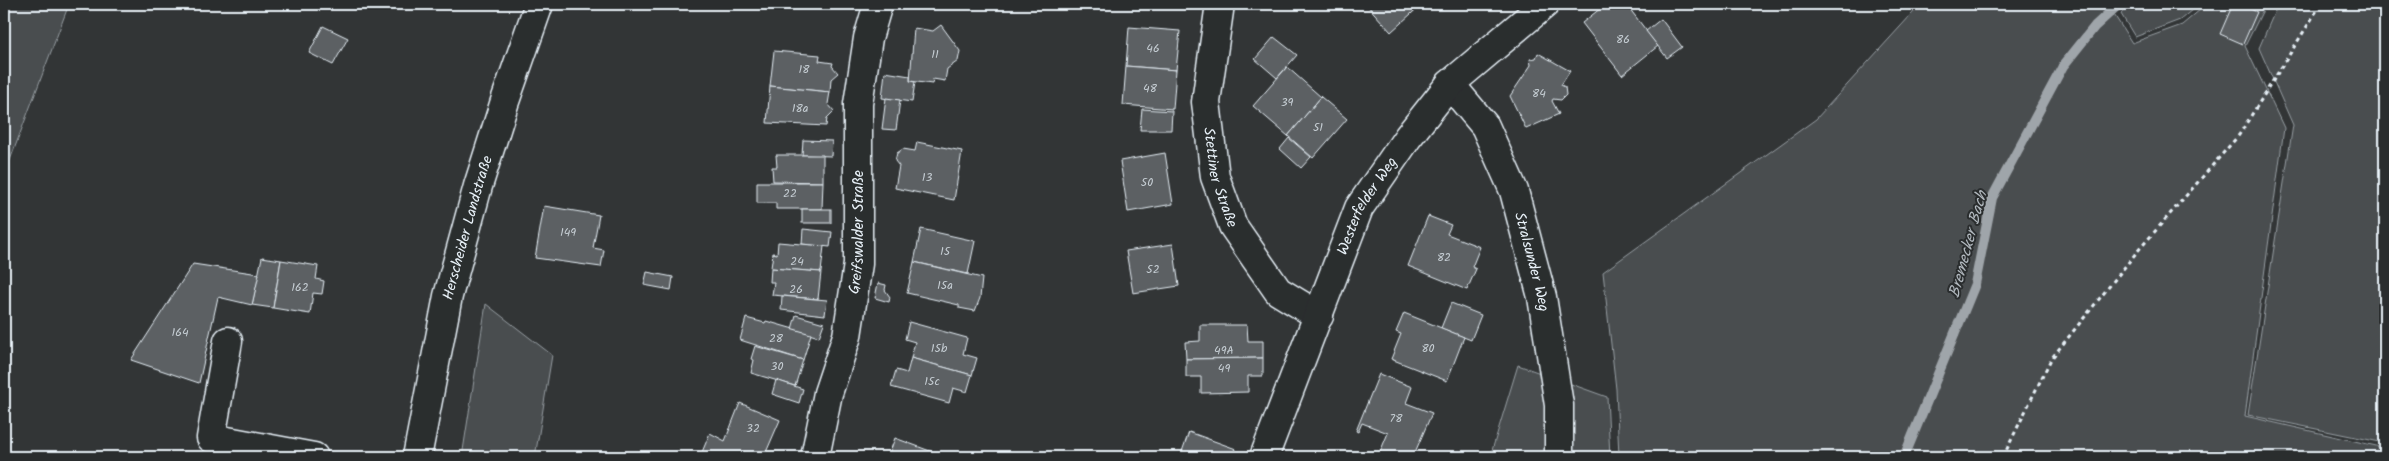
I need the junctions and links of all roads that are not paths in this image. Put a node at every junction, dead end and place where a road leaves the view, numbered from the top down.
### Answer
1 (540, 4) edge
2 (878, 4) edge
3 (1220, 4) edge
4 (1544, 4) edge
5 (1450, 84) junction
6 (1319, 316) junction
7 (228, 341) dead end
8 (314, 457) edge
9 (417, 457) edge
10 (815, 457) edge
11 (1264, 457) edge
12 (1559, 457) edge

1 - 9 street, Herscheider Landstraße
2 - 10 street, Greifswalder Straße
3 - 6 street, Stettiner Straße
4 - 5 street, Westerfelder Weg
5 - 6 street, Westerfelder Weg
5 - 12 street, Stralsunder Weg
6 - 11 street, Westerfelder Weg
7 - 8 street

